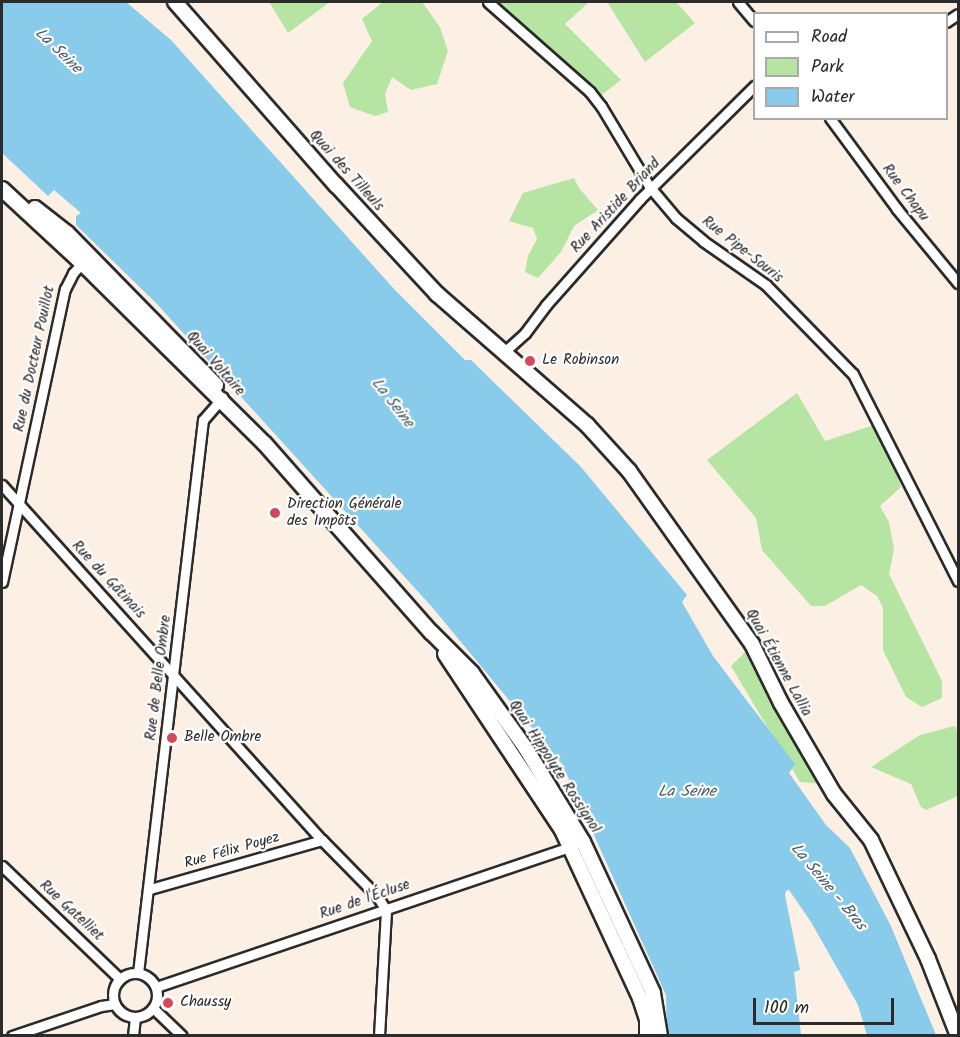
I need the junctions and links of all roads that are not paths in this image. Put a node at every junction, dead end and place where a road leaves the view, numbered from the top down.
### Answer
1 (175, 2) edge
2 (488, 2) edge
3 (738, 2) edge
4 (753, 20) edge
5 (753, 87) edge
6 (831, 120) edge
7 (2, 179) edge
8 (651, 188) junction
9 (2, 189) edge
10 (85, 260) junction
11 (958, 283) edge
12 (504, 352) junction
13 (221, 398) junction
14 (240, 419) joint
15 (2, 484) edge
16 (18, 505) junction
17 (958, 581) edge
18 (2, 582) edge
19 (431, 632) junction
20 (175, 676) junction
21 (322, 840) junction
22 (583, 842) junction
23 (570, 847) junction
24 (2, 866) edge
25 (150, 889) junction
26 (386, 910) junction
27 (138, 973) junction
28 (120, 979) junction
29 (156, 987) junction
30 (115, 1004) junction
31 (153, 1008) junction
32 (135, 1017) junction
33 (646, 1017) junction
34 (12, 1035) edge
35 (133, 1035) edge
36 (182, 1035) edge
37 (379, 1035) edge
38 (642, 1035) edge
39 (647, 1035) edge
40 (660, 1035) edge
41 (958, 1035) edge

1 - 12 street, Quai des Tilleuls
2 - 8 street, Rue Pipe-Souris
3 - 4 street
5 - 8 street, Rue Aristide Briand
6 - 11 street, Rue Chapu
7 - 10 street, Quai Voltaire
8 - 12 street, Rue Aristide Briand
8 - 17 street, Rue Pipe-Souris
9 - 10 street, Quai Voltaire
10 - 13 street, Quai Voltaire
10 - 16 street, Rue du Docteur Pouillot
12 - 41 street, Quai Étienne Lallia
13 - 14 street, Quai Voltaire
13 - 20 street, Rue de Belle Ombre
14 - 19 street, Quai Hippolyte Rossignol
15 - 16 street, Rue du Gâtinais
16 - 18 street, Rue du Docteur Pouillot
16 - 20 street, Rue du Gâtinais
19 - 22 street, Quai Hippolyte Rossignol
19 - 23 street, Quai Hippolyte Rossignol
20 - 21 street, Rue du Gâtinais
20 - 25 street, Rue de Belle Ombre
21 - 25 street, Rue Félix Poyez
21 - 26 street, Rue du Gâtinais
22 - 23 street, Rue de l'Écluse
22 - 40 street, Quai Hippolyte Rossignol
23 - 26 street, Rue de l'Écluse
23 - 33 street, Quai Hippolyte Rossignol
24 - 28 street, Rue Gatelliet
25 - 27 street, Rue de Belle Ombre
26 - 29 street, Rue de l'Écluse
26 - 37 street
27 - 28 street
27 - 29 street
28 - 30 street
29 - 31 street
30 - 32 street
30 - 34 street
31 - 32 street
31 - 36 street
32 - 35 street
33 - 38 street
33 - 39 street, Quai Hippolyte Rossignol

